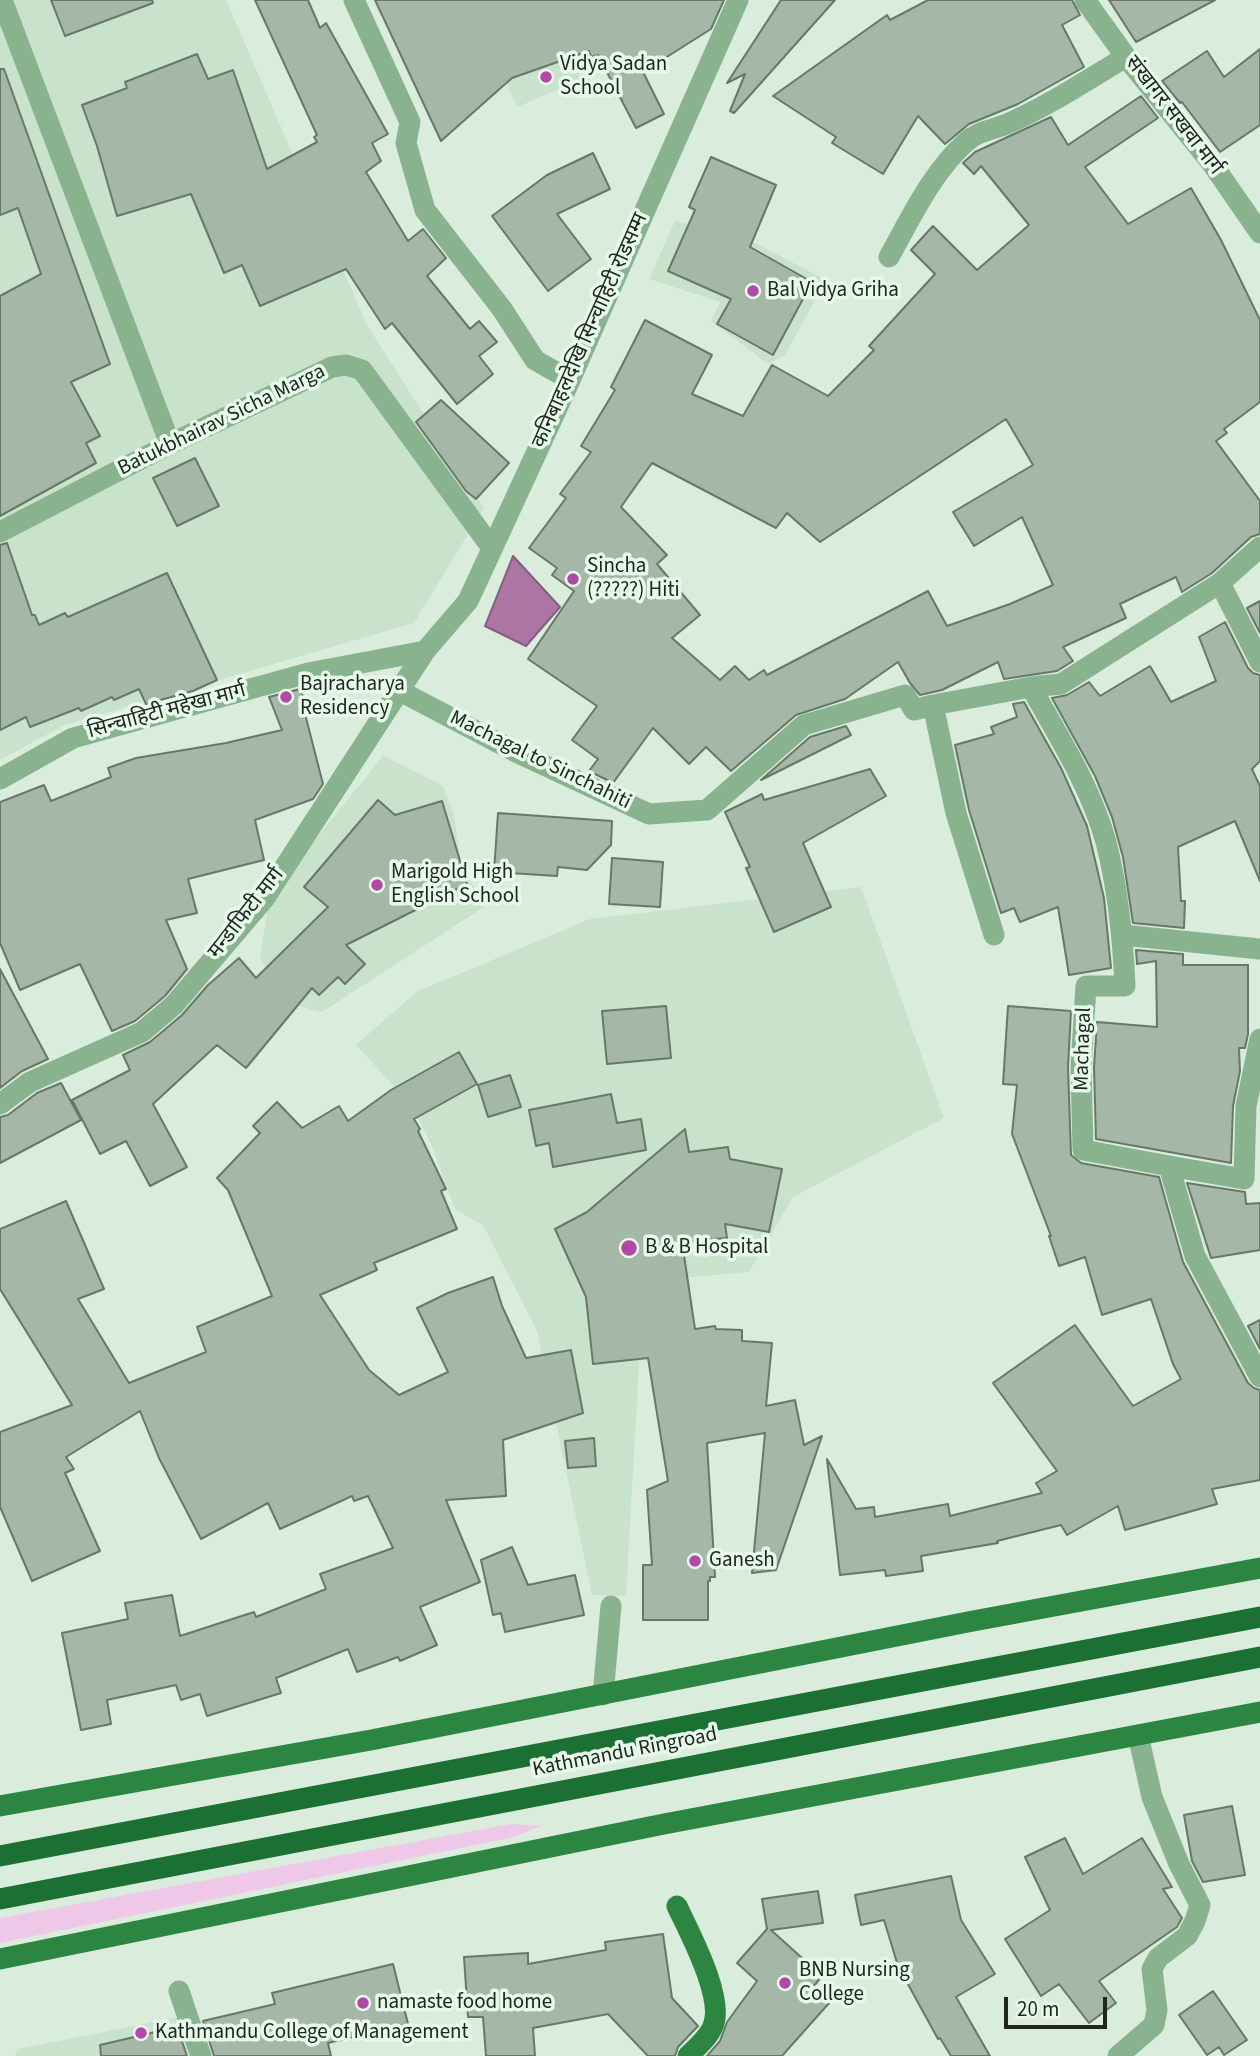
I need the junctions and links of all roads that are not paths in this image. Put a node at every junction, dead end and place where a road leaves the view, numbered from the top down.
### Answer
1 (2, 0) edge
2 (354, 0) edge
3 (738, 0) edge
4 (1084, 0) edge
5 (1126, 57) junction
6 (1260, 233) edge
7 (889, 257) dead end
8 (570, 380) junction
9 (170, 444) junction
10 (0, 532) edge
11 (1260, 547) edge
12 (492, 548) junction
13 (1220, 583) junction
14 (425, 651) junction
15 (1260, 662) edge
16 (1031, 687) junction
17 (400, 691) junction
18 (933, 705) junction
19 (0, 779) edge
20 (995, 935) dead end
21 (1123, 935) junction
22 (1260, 949) edge
23 (1260, 1039) edge
24 (0, 1104) edge
25 (1169, 1166) junction
26 (1260, 1377) edge
27 (1260, 1568) edge
28 (611, 1606) dead end
29 (1260, 1616) edge
30 (1260, 1657) edge
31 (603, 1695) junction
32 (1260, 1712) edge
33 (1138, 1735) junction
34 (0, 1806) edge
35 (0, 1856) edge
36 (0, 1899) edge
37 (677, 1906) dead end
38 (0, 1959) edge
39 (179, 1991) dead end
40 (201, 2056) edge
41 (688, 2056) edge
42 (1118, 2056) edge

1 - 9 street
2 - 8 street
3 - 8 street, कनिबाहलदेखि सिन्चाहिटी रोडसम्म
4 - 5 street, संखागर सखवा मार्ग
5 - 6 street, संखागर सखवा मार्ग
5 - 7 street
8 - 12 street, कनिबाहलदेखि सिन्चाहिटी रोडसम्म
9 - 10 street, Batukbhairav Sicha Marga
9 - 12 street, Batukbhairav Sicha Marga
11 - 13 street
12 - 14 street, कनिबाहलदेखि सिन्चाहिटी रोडसम्म
13 - 15 street
13 - 16 street
14 - 17 street, मन्डाफिटी मार्ग
14 - 19 street, सिन्चाहिटी महेखा मार्ग
16 - 18 street
16 - 21 street, Machagal
17 - 18 street, Machagal to Sinchahiti
17 - 24 street, मन्डाफिटी मार्ग
18 - 20 street
21 - 22 street
21 - 25 street, Machagal
23 - 25 street
25 - 26 street
27 - 31 main road
28 - 31 street
29 - 35 highway, Kathmandu Ringroad
30 - 36 highway, Kathmandu Ringroad
31 - 34 main road
32 - 33 main road
33 - 38 main road
33 - 42 street
37 - 41 main road
39 - 40 street

